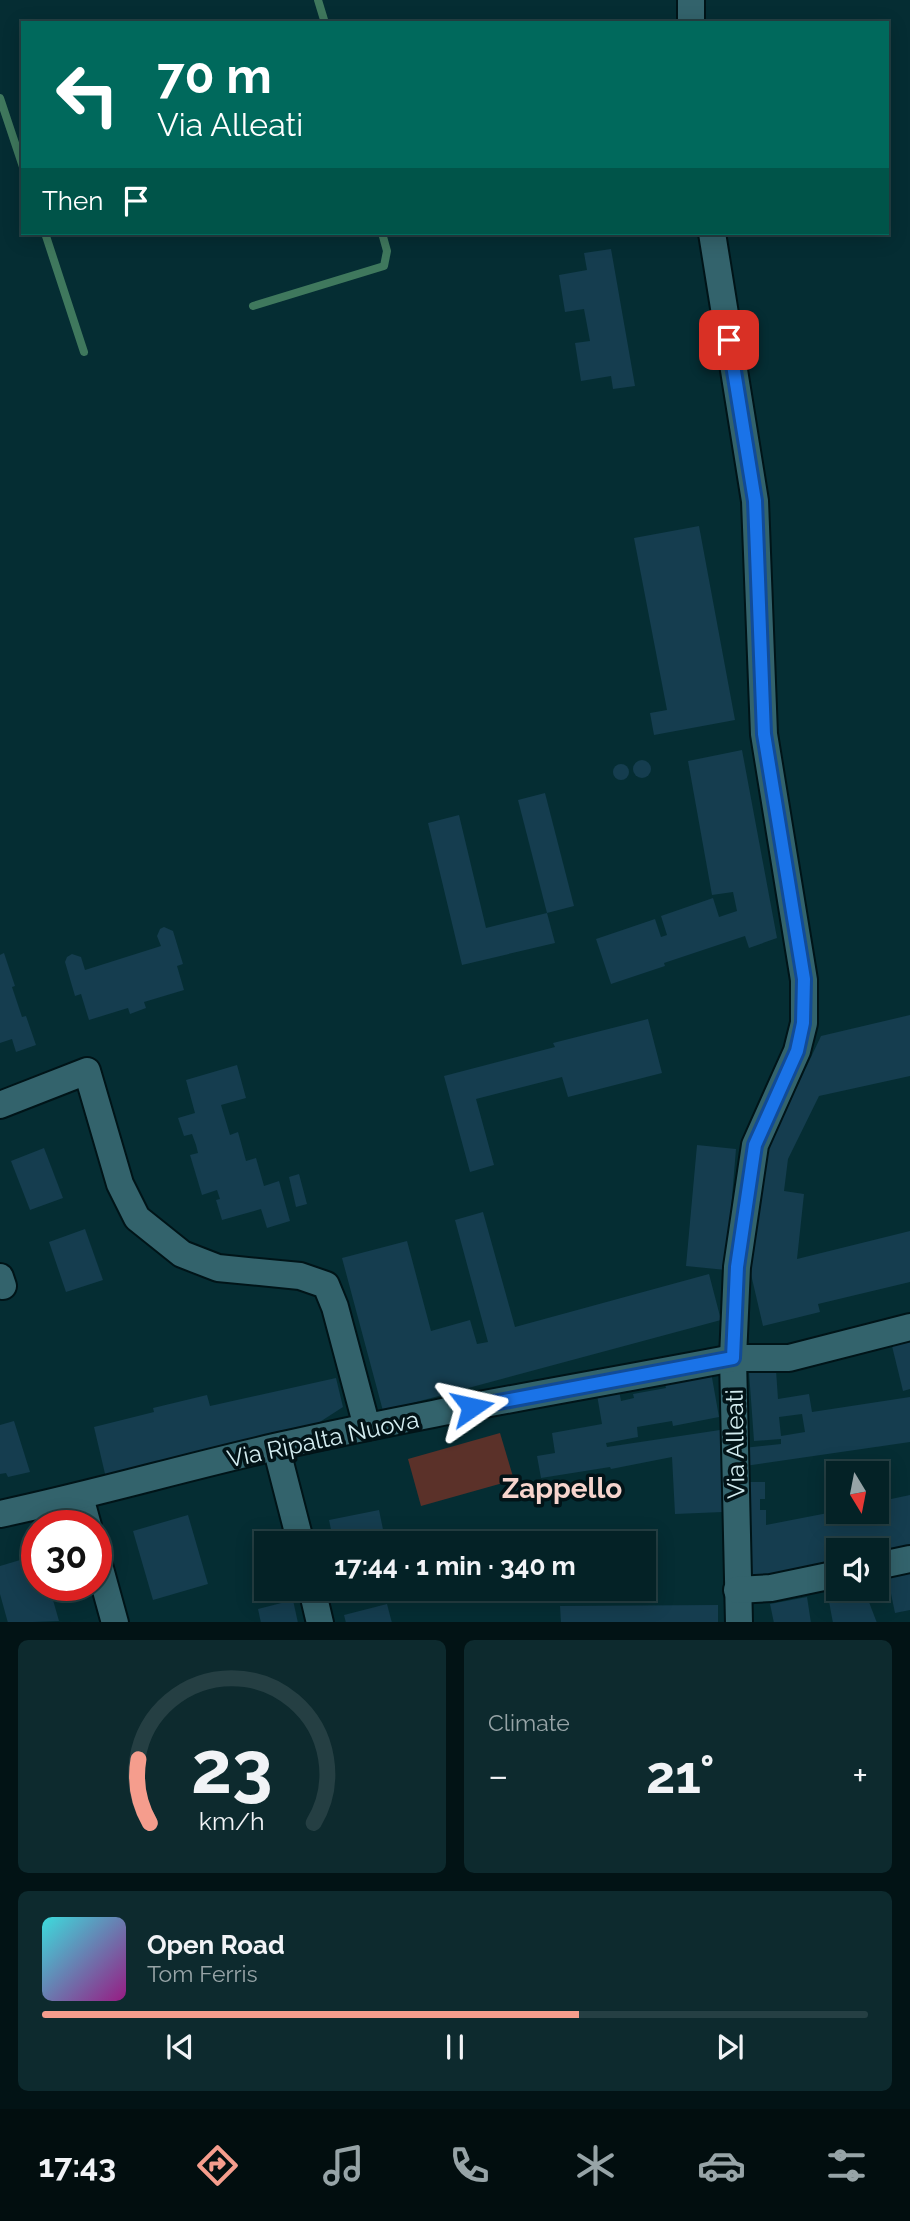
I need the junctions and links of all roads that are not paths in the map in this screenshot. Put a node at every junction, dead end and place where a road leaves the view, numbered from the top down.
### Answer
1 (691, 0) edge
2 (691, 21) edge
3 (712, 235) edge
4 (0, 1105) edge
5 (910, 1326) edge
6 (733, 1358) junction
7 (367, 1427) junction
8 (276, 1447) junction
9 (80, 1497) junction
10 (84, 1510) edge
11 (0, 1514) edge
12 (297, 1531) edge
13 (910, 1559) edge
14 (889, 1563) edge
15 (826, 1577) edge
16 (737, 1590) junction
17 (110, 1601) edge
18 (315, 1601) edge
19 (116, 1622) edge
20 (320, 1622) edge
21 (738, 1622) edge

1 - 2 street
3 - 6 street, Via Alleati
4 - 7 street
5 - 6 street, Via Ripalta Nuova
6 - 7 street, Via Ripalta Nuova
6 - 16 street, Via Alleati
7 - 8 street, Via Ripalta Nuova
8 - 9 street, Via Ripalta Nuova
8 - 12 street
9 - 10 street
9 - 11 street, Via Ripalta Nuova
13 - 14 street
15 - 16 street
16 - 21 street, Via Alleati
17 - 19 street
18 - 20 street

